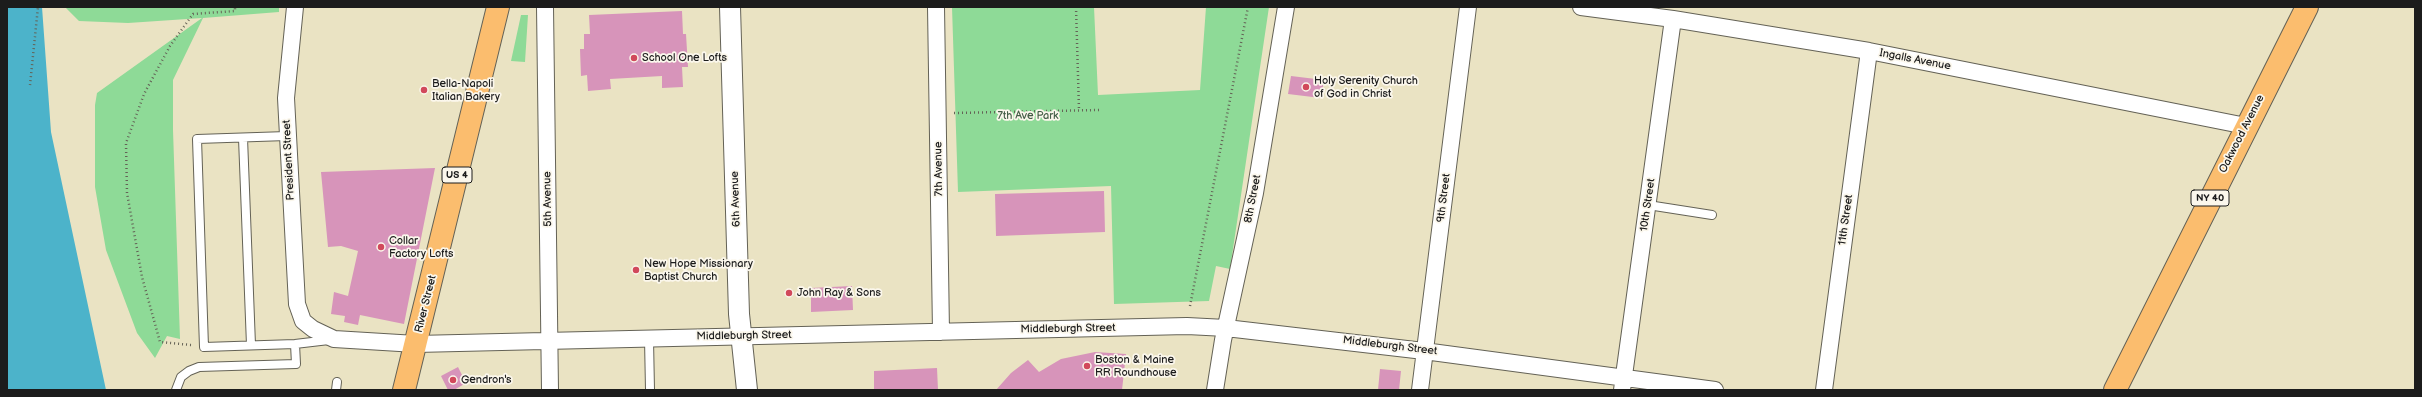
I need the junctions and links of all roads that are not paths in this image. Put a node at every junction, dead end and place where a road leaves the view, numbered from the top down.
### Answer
1 (295, 7) edge
2 (498, 7) edge
3 (545, 7) edge
4 (730, 7) edge
5 (936, 7) edge
6 (1286, 7) edge
7 (1468, 7) edge
8 (1581, 7) edge
9 (2307, 7) edge
10 (1673, 19) junction
11 (1869, 51) junction
12 (2246, 126) junction
13 (288, 136) junction
14 (243, 138) junction
15 (1648, 205) junction
16 (1712, 216) dead end
17 (1226, 328) junction
18 (941, 332) junction
19 (741, 336) junction
20 (334, 339) junction
21 (649, 339) junction
22 (551, 341) junction
23 (296, 344) junction
24 (416, 344) junction
25 (251, 345) junction
26 (1424, 351) junction
27 (1623, 384) edge
28 (176, 390) edge
29 (404, 390) edge
30 (550, 390) edge
31 (650, 390) edge
32 (747, 390) edge
33 (1215, 390) edge
34 (1420, 390) edge
35 (1715, 390) edge
36 (1824, 390) edge
37 (2115, 390) edge

1 - 13 street, President Street
2 - 24 main road, River Street / US 4
3 - 22 street, 5th Avenue
4 - 19 street, 6th Avenue
5 - 18 street, 7th Avenue
6 - 17 street, 8th Street
7 - 26 street, 9th Street
8 - 10 street, Ingalls Avenue
9 - 12 main road, Oakwood Avenue / NY 40
10 - 11 street, Ingalls Avenue
10 - 15 street, 10th Street
11 - 12 street, Ingalls Avenue
11 - 36 street, 11th Street
12 - 37 main road, Oakwood Avenue / NY 40
13 - 14 lane
13 - 20 street, President Street
14 - 25 lane
14 - 25 lane
15 - 16 lane
15 - 27 street, 10th Street
17 - 18 street, Middleburgh Street
17 - 26 street, Middleburgh Street
17 - 33 street, 8th Street
18 - 19 street, Middleburgh Street
19 - 21 street, Middleburgh Street
19 - 32 street, 6th Avenue
20 - 23 lane
20 - 24 street, Middleburgh Street
21 - 22 street, Middleburgh Street
21 - 31 lane
22 - 24 street, Middleburgh Street
22 - 30 street, 5th Avenue
23 - 25 lane
23 - 28 lane
24 - 29 main road, River Street / US 4
26 - 27 street, Middleburgh Street
26 - 34 street, 9th Street
27 - 35 street, Middleburgh Street

